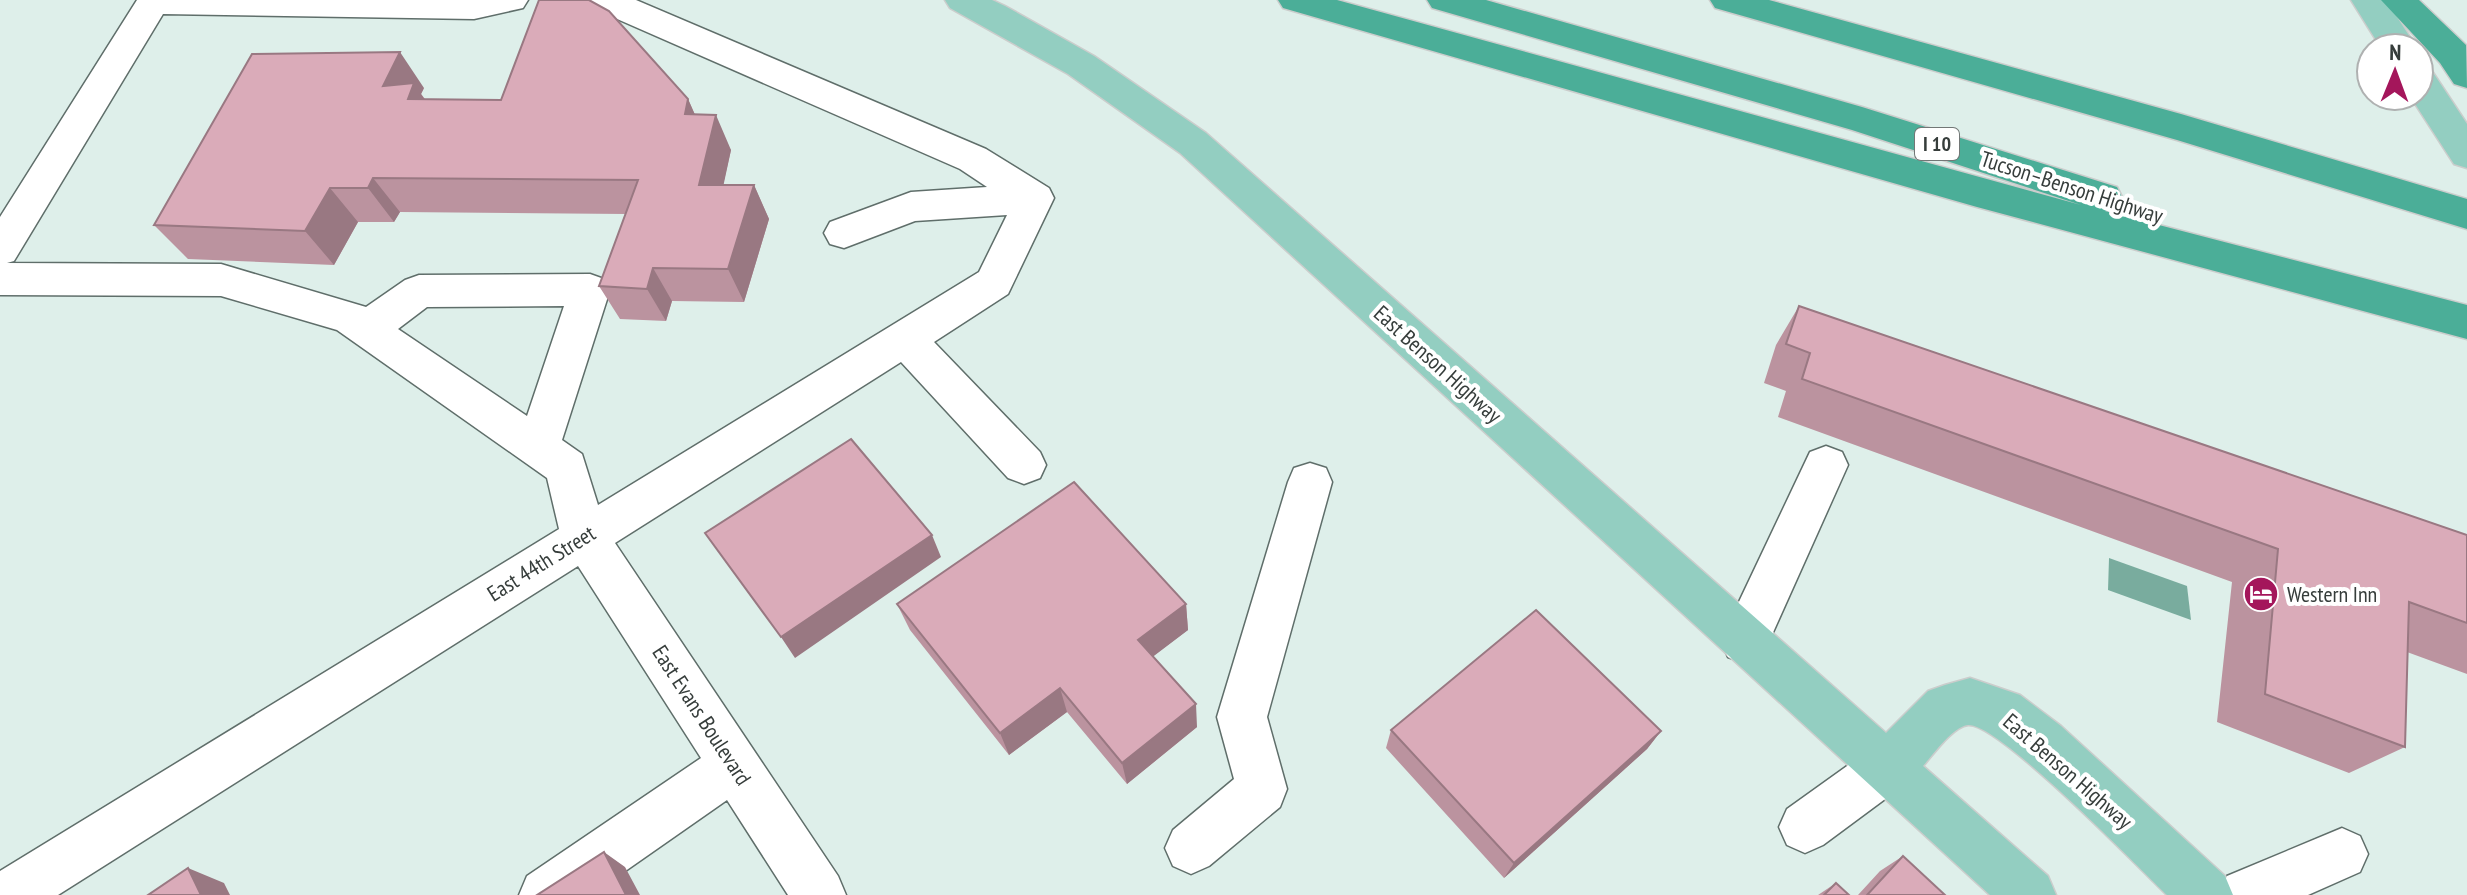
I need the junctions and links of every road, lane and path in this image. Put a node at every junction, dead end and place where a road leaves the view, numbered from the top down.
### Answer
1 (511, 0) edge
2 (604, 0) edge
3 (962, 0) edge
4 (1295, 0) edge
5 (1444, 0) edge
6 (1727, 0) edge
7 (2368, 0) edge
8 (2398, 0) edge
9 (2389, 32) edge
10 (2467, 75) edge
11 (2435, 105) edge
12 (2467, 154) edge
13 (1035, 198) junction
14 (2467, 211) edge
15 (844, 233) dead end
16 (0, 250) edge
17 (0, 279) edge
18 (2448, 313) edge
19 (367, 329) junction
20 (904, 338) junction
21 (538, 448) junction
22 (1024, 465) dead end
23 (1826, 465) dead end
24 (1310, 482) dead end
25 (584, 536) junction
26 (1745, 641) junction
27 (734, 765) junction
28 (1886, 768) junction
29 (1805, 827) dead end
30 (1191, 848) dead end
31 (2342, 854) dead end
32 (10, 895) edge
33 (546, 895) edge
34 (819, 895) edge
35 (2029, 895) edge
36 (2206, 895) edge
37 (2246, 895) edge

1 - 16 street
2 - 13 street
3 - 26 main road, East Benson Highway
4 - 18 highway
5 - 18 highway, Tucson–Benson Highway / I 10
6 - 14 highway
7 - 9 main road
8 - 10 highway
11 - 12 main road
13 - 15 street
13 - 20 street, East 44th Street
17 - 19 street, East Evans Boulevard
19 - 21 street, East Evans Boulevard
19 - 21 street
20 - 22 street
20 - 25 street, East 44th Street
21 - 25 street, East Evans Boulevard
23 - 26 street
24 - 30 street
25 - 27 street, East Evans Boulevard
25 - 32 street, East 44th Street
26 - 28 main road, East Benson Highway
27 - 33 street
27 - 34 street, East Evans Boulevard
28 - 29 street
28 - 35 main road, East Benson Highway
28 - 36 main road, East Benson Highway
31 - 37 street

